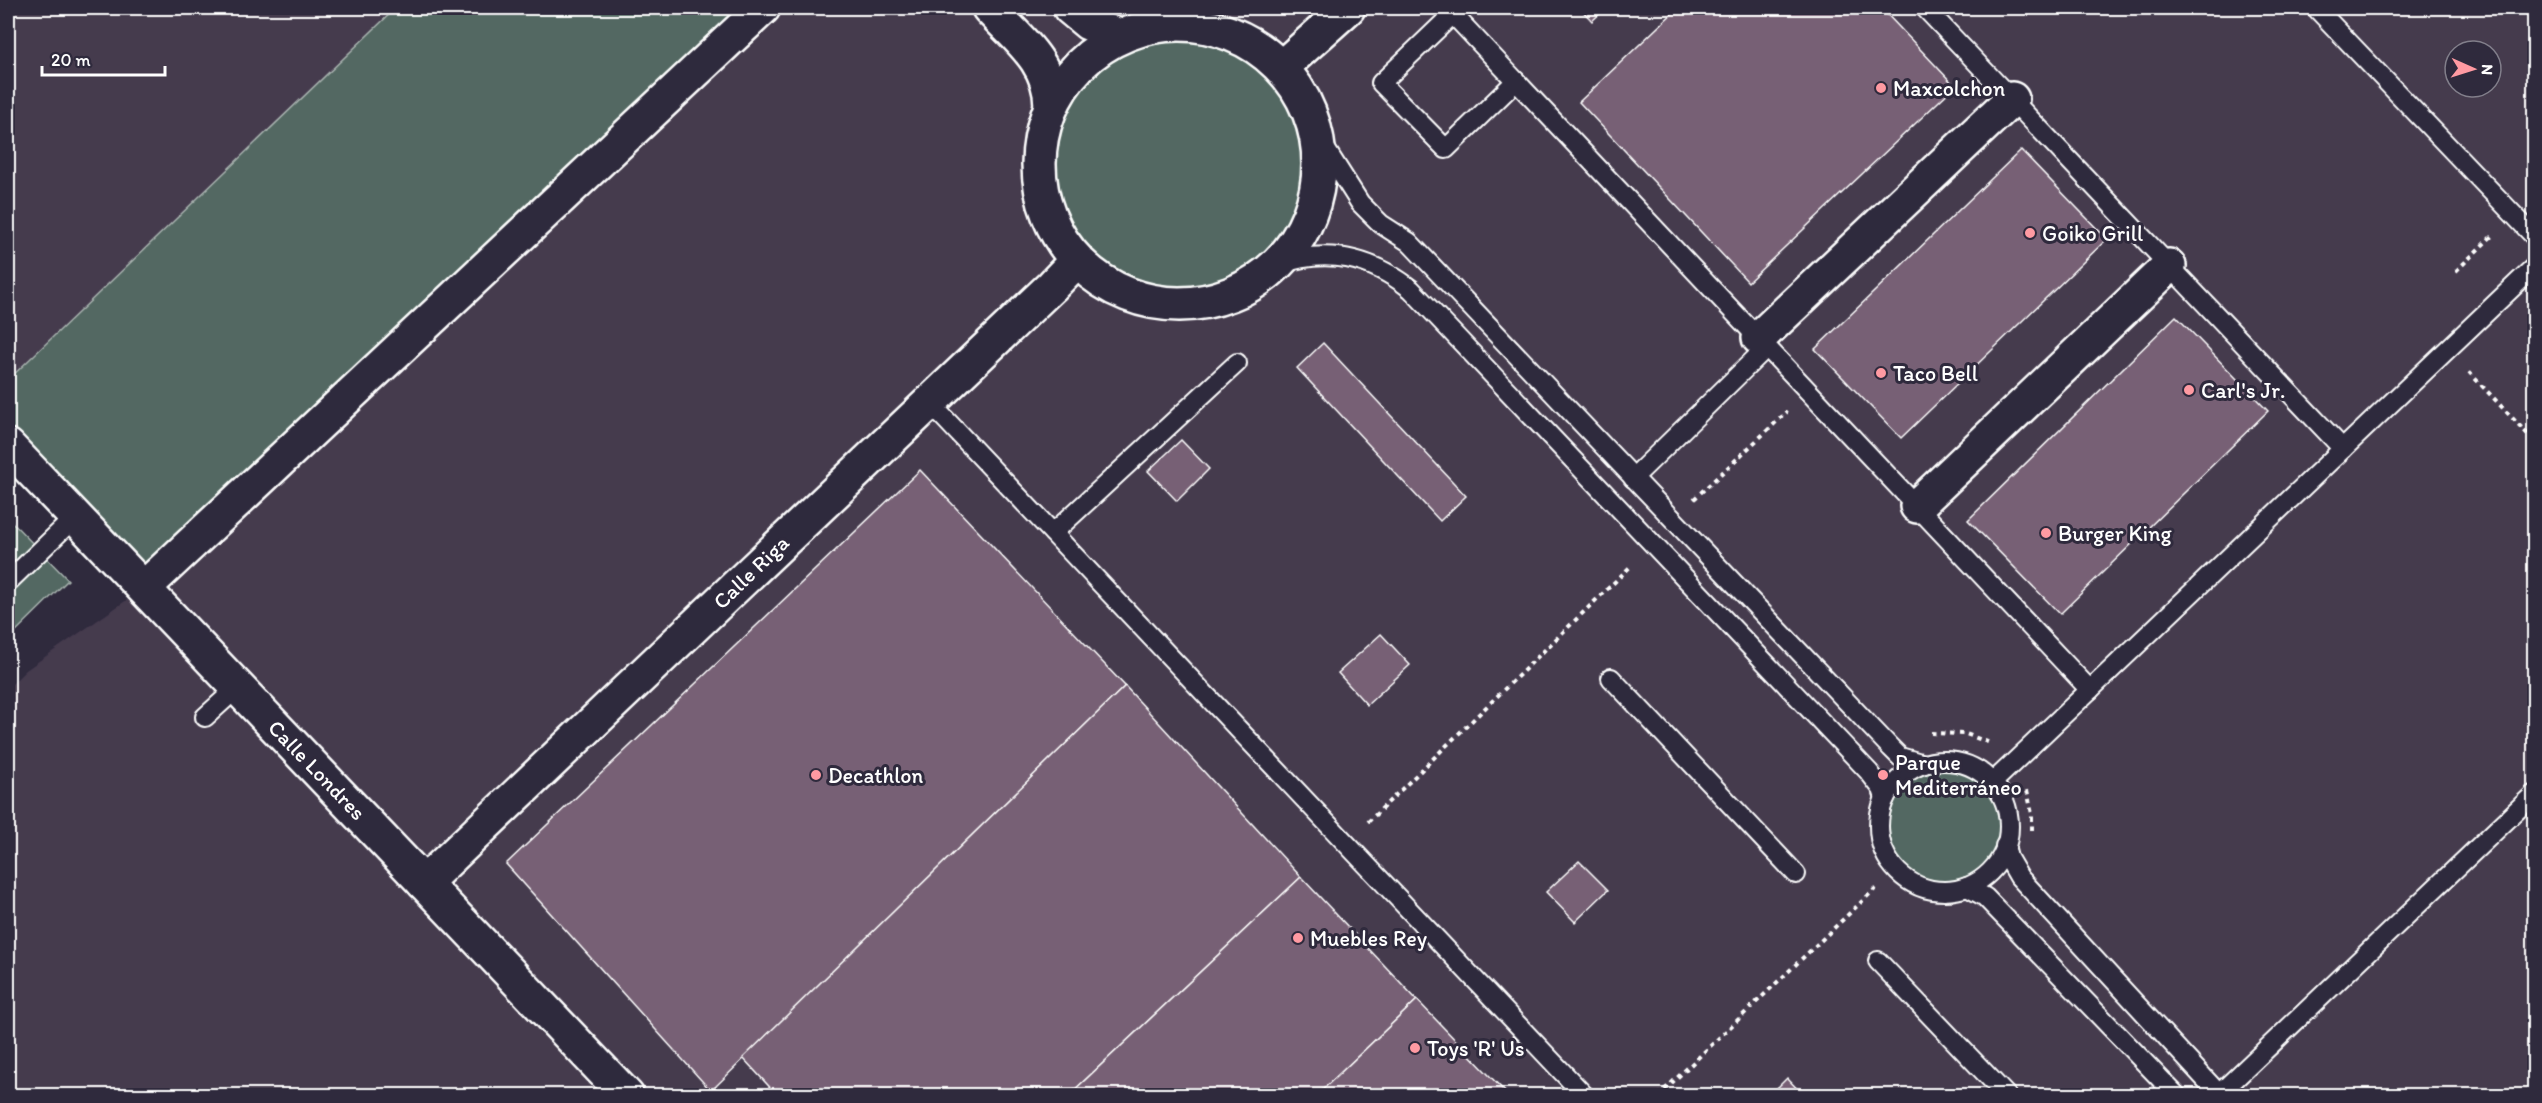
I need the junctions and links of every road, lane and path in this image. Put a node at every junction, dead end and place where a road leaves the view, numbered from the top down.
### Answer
1 (762, 8) edge
2 (989, 8) edge
3 (1070, 8) edge
4 (1348, 8) edge
5 (1925, 8) edge
6 (2316, 8) edge
7 (1450, 11) edge
8 (1119, 36) junction
9 (1282, 67) junction
10 (1516, 81) junction
11 (2012, 99) junction
12 (1051, 106) junction
13 (1316, 134) junction
14 (2535, 236) edge
15 (1076, 261) junction
16 (1277, 264) junction
17 (2169, 266) junction
18 (2535, 267) edge
19 (1763, 343) junction
20 (1237, 363) dead end
21 (2464, 366) dead end
22 (1809, 392) junction
23 (930, 403) junction
24 (2535, 441) edge
25 (8, 446) edge
26 (2343, 449) junction
27 (1633, 478) junction
28 (1691, 501) dead end
29 (1917, 506) junction
30 (75, 517) junction
31 (1053, 532) junction
32 (1636, 561) dead end
33 (8, 582) edge
34 (144, 588) junction
35 (1611, 678) dead end
36 (238, 687) junction
37 (2090, 690) junction
38 (205, 717) dead end
39 (1926, 735) dead end
40 (1997, 747) dead end
41 (1924, 764) junction
42 (1992, 783) junction
43 (2025, 783) dead end
44 (2535, 794) edge
45 (1885, 798) junction
46 (2031, 833) dead end
47 (1346, 843) junction
48 (2005, 846) junction
49 (1796, 874) dead end
50 (424, 883) junction
51 (1967, 887) junction
52 (1876, 888) dead end
53 (1878, 961) dead end
54 (627, 1095) edge
55 (1585, 1095) edge
56 (1658, 1095) edge
57 (2007, 1095) edge
58 (2177, 1095) edge
59 (2218, 1095) edge

1 - 34 street
2 - 12 street
3 - 8 street
4 - 9 street
5 - 11 lane
6 - 14 lane
7 - 10 lane
7 - 10 lane
8 - 9 street
8 - 12 street
9 - 13 street
10 - 19 lane
11 - 17 lane
11 - 19 street
12 - 15 street
13 - 16 street
13 - 27 lane
15 - 16 street
15 - 23 street, Calle Riga
16 - 45 lane
17 - 26 lane
17 - 29 street
18 - 26 lane
19 - 22 lane
19 - 27 lane
20 - 31 lane
21 - 24 path
22 - 28 path
22 - 29 lane
23 - 31 lane
23 - 50 street, Calle Riga
25 - 30 street, Calle Londres
26 - 37 lane
27 - 41 lane
29 - 37 lane
30 - 33 lane
30 - 34 street, Calle Londres
31 - 47 lane
32 - 47 path
34 - 36 street, Calle Londres
35 - 49 lane
36 - 38 lane
36 - 50 street, Calle Londres
37 - 42 lane
39 - 40 path
41 - 42 lane
41 - 45 lane
42 - 48 lane
43 - 46 path
44 - 59 lane
45 - 51 lane
47 - 55 lane
48 - 51 lane
48 - 59 lane
50 - 54 street, Calle Londres
51 - 58 lane
52 - 56 path
53 - 57 lane

